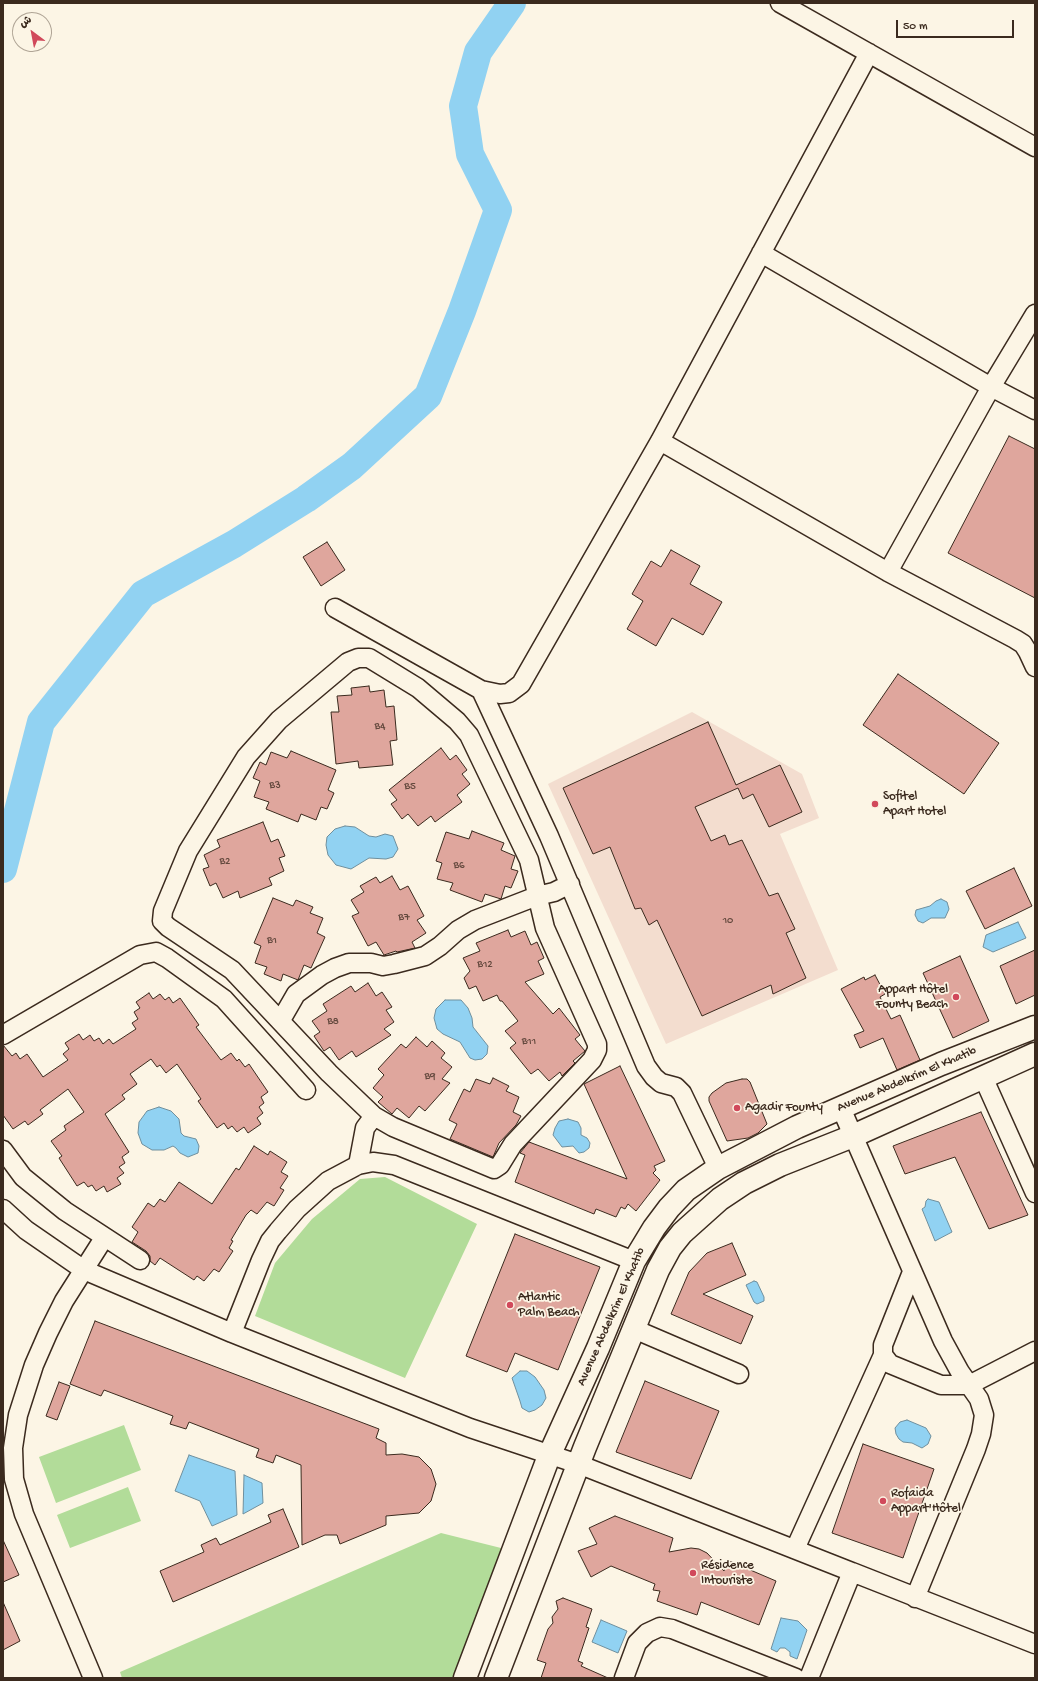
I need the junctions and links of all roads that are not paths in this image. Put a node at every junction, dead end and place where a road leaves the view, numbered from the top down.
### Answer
1 (780, 3) edge
2 (869, 54) junction
3 (1035, 147) edge
4 (761, 253) junction
5 (1035, 314) edge
6 (991, 387) junction
7 (1035, 410) edge
8 (660, 441) junction
9 (888, 572) junction
10 (335, 608) dead end
11 (1035, 667) edge
12 (482, 690) junction
13 (570, 884) junction
14 (537, 896) junction
15 (281, 1020) junction
16 (1035, 1027) edge
17 (3, 1035) edge
18 (1035, 1054) edge
19 (983, 1077) junction
20 (306, 1090) dead end
21 (841, 1108) junction
22 (374, 1116) junction
23 (853, 1136) junction
24 (3, 1150) edge
25 (358, 1165) junction
26 (718, 1168) junction
27 (1035, 1194) edge
28 (3, 1209) edge
29 (104, 1238) junction
30 (140, 1260) dead end
31 (634, 1261) junction
32 (84, 1270) junction
33 (912, 1272) junction
34 (634, 1329) junction
35 (232, 1333) junction
36 (1035, 1351) edge
37 (883, 1356) junction
38 (739, 1374) dead end
39 (969, 1385) junction
40 (549, 1456) junction
41 (578, 1464) junction
42 (795, 1549) junction
43 (852, 1572) junction
44 (915, 1598) junction
45 (1035, 1644) edge
46 (93, 1678) edge
47 (465, 1678) edge
48 (496, 1678) edge
49 (624, 1678) edge
50 (796, 1678) edge
51 (809, 1678) edge

1 - 2 street
2 - 3 street
2 - 4 street
4 - 6 street
4 - 8 street
5 - 6 street
6 - 7 street
6 - 9 street
8 - 9 street
8 - 12 street
9 - 11 street
10 - 12 street
12 - 13 street
13 - 14 street
13 - 26 street
14 - 15 street
14 - 15 street
14 - 22 street
15 - 22 street
16 - 21 street, Avenue Abdelkrim El Khatib
17 - 20 street
18 - 19 street, Avenue Abdelkrim El Khatib
19 - 23 street, Avenue Abdelkrim El Khatib
19 - 27 street
21 - 23 street
21 - 26 street, Avenue Abdelkrim El Khatib
22 - 25 street
23 - 33 street
23 - 34 street, Avenue Abdelkrim El Khatib
24 - 29 street
25 - 31 street
25 - 35 street
26 - 31 street, Avenue Abdelkrim El Khatib
28 - 32 street
29 - 30 street
29 - 32 street
31 - 40 street, Avenue Abdelkrim El Khatib
32 - 35 street
32 - 46 street
33 - 37 street
33 - 39 street
34 - 38 street
34 - 41 street, Avenue Abdelkrim El Khatib
35 - 40 street
36 - 39 street
37 - 39 street
37 - 42 street
39 - 44 street
40 - 41 street
40 - 47 street, Avenue Abdelkrim El Khatib
41 - 42 street
41 - 48 street, Avenue Abdelkrim El Khatib
42 - 43 street
43 - 44 street
43 - 51 street
44 - 45 street
49 - 50 street

